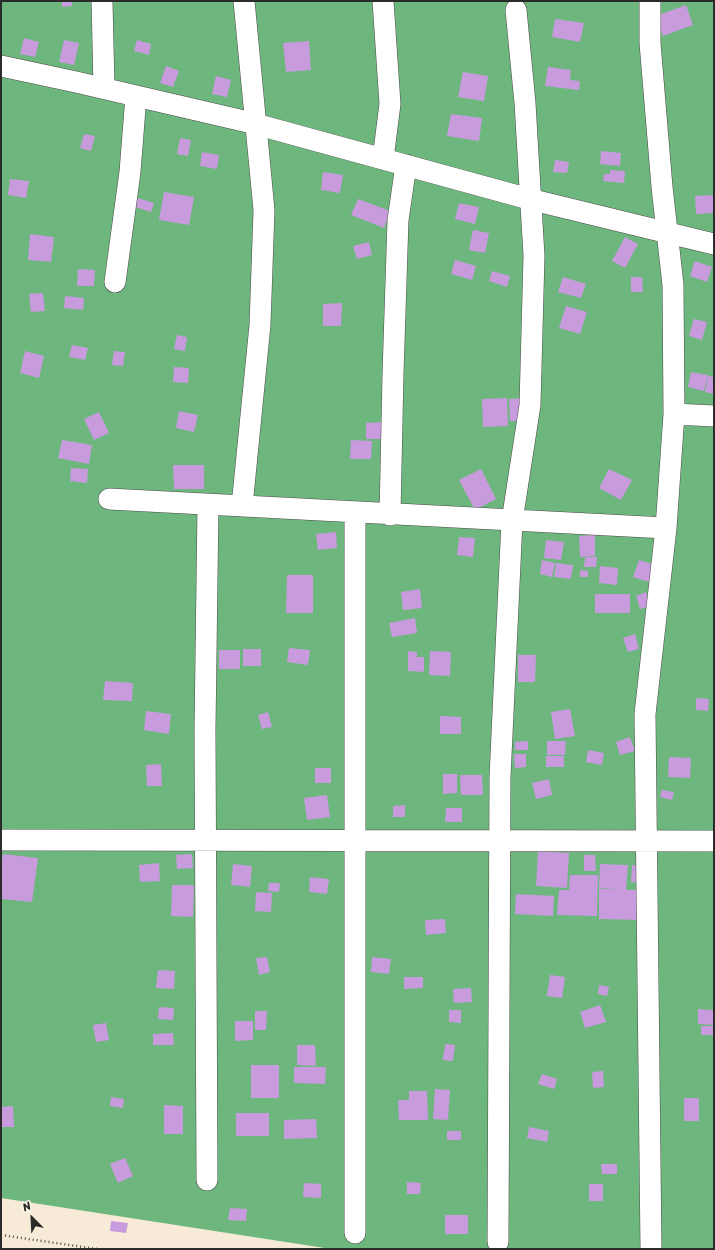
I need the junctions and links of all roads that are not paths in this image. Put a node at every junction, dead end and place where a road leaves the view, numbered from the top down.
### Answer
1 (102, 1) edge
2 (244, 1) edge
3 (383, 1) edge
4 (650, 1) edge
5 (516, 10) dead end
6 (1, 66) edge
7 (104, 88) junction
8 (136, 96) junction
9 (256, 125) junction
10 (383, 159) junction
11 (406, 165) junction
12 (531, 200) junction
13 (668, 233) junction
14 (714, 244) edge
15 (115, 282) dead end
16 (674, 414) junction
17 (714, 416) edge
18 (110, 500) dead end
19 (208, 505) junction
20 (242, 506) junction
21 (355, 513) junction
22 (390, 514) junction
23 (512, 521) junction
24 (666, 528) junction
25 (1, 840) edge
26 (206, 840) junction
27 (355, 840) junction
28 (499, 841) junction
29 (647, 841) junction
30 (714, 841) edge
31 (207, 1180) dead end
32 (355, 1233) dead end
33 (498, 1242) dead end
34 (651, 1249) edge

1 - 7 street
2 - 9 street
3 - 10 street
4 - 13 street
5 - 12 street
6 - 7 street
7 - 8 street
8 - 9 street
8 - 15 street
9 - 10 street
9 - 20 street
10 - 11 street
11 - 12 street
11 - 22 street
12 - 13 street
12 - 23 street
13 - 14 street
13 - 16 street
16 - 17 street
16 - 24 street
18 - 19 street
19 - 20 street
19 - 26 street
20 - 21 street
21 - 22 street
21 - 27 street
22 - 23 street
23 - 24 street
23 - 28 street
24 - 29 street
25 - 26 street
26 - 27 street
26 - 31 street
27 - 28 street
27 - 32 street
28 - 29 street
28 - 33 street
29 - 30 street
29 - 34 street

